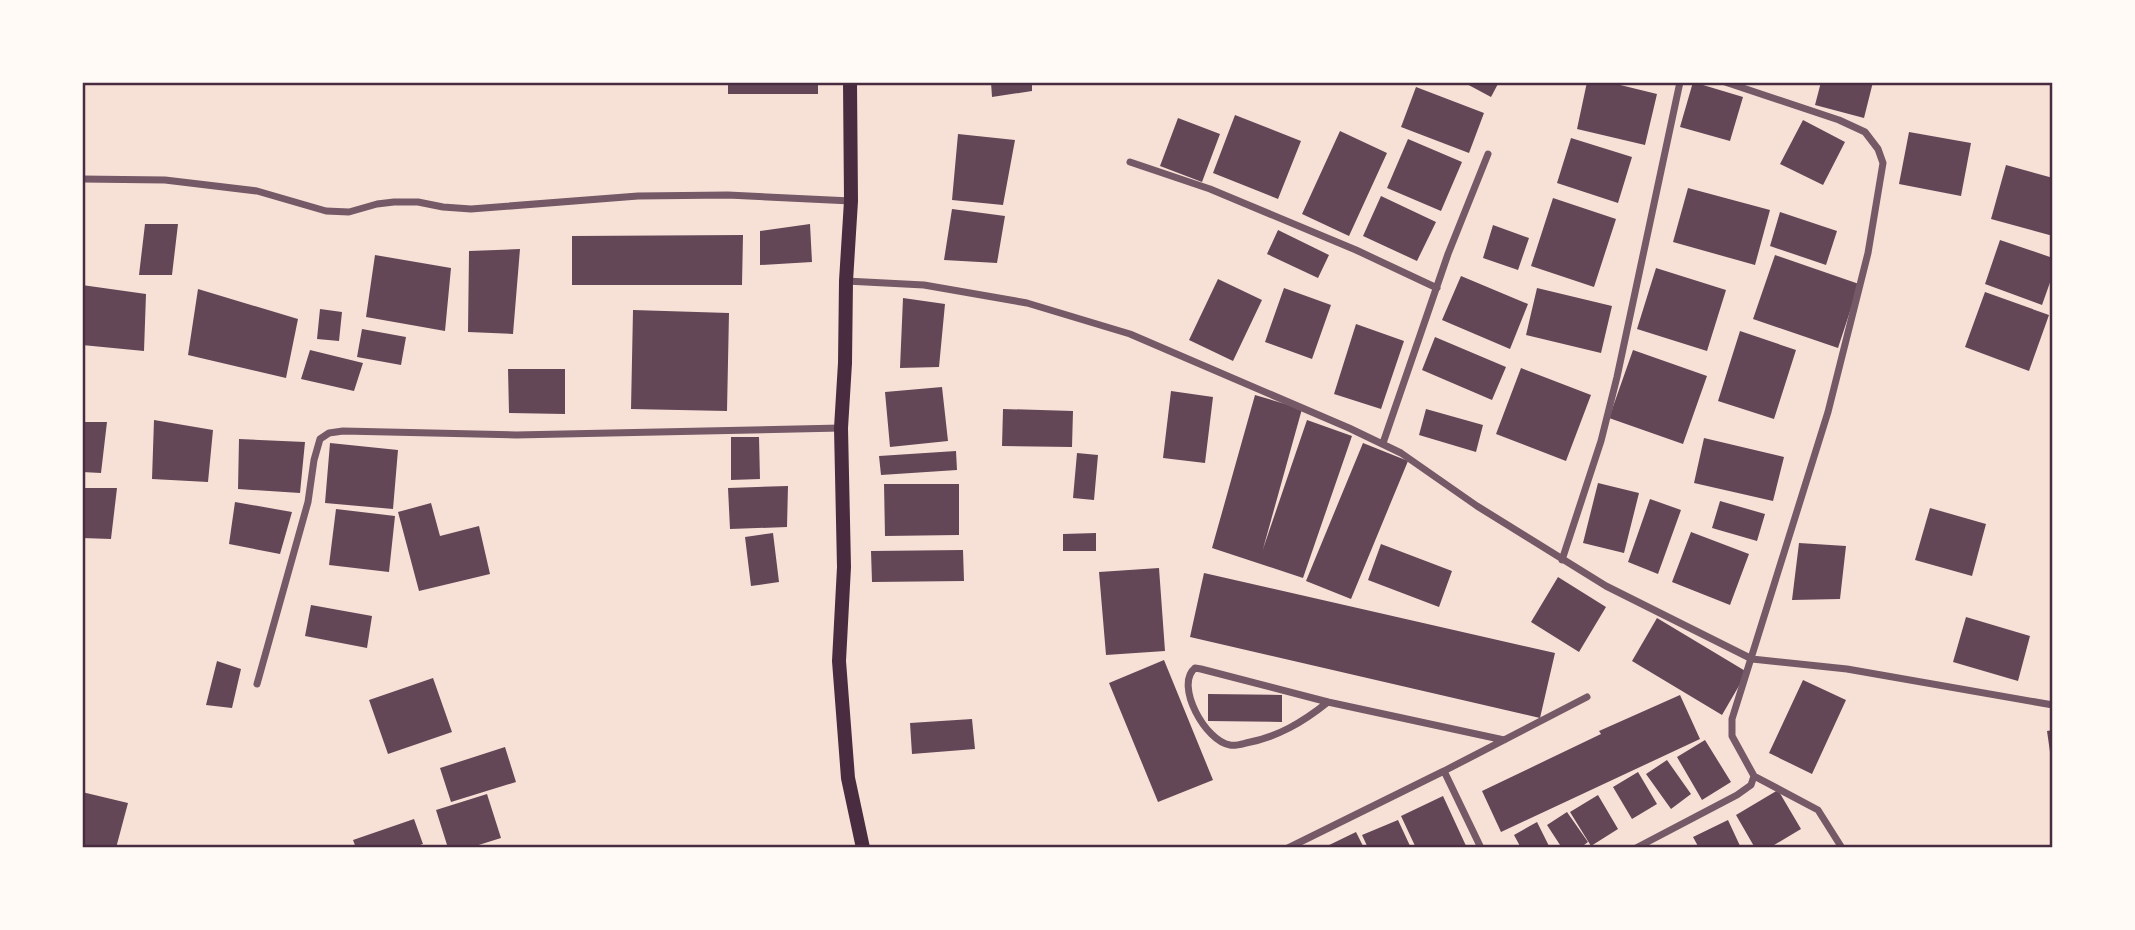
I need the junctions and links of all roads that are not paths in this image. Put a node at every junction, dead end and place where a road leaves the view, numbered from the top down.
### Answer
1 (850, 82) edge
2 (1680, 82) edge
3 (1725, 82) edge
4 (1488, 154) dead end
5 (1130, 162) dead end
6 (82, 179) edge
7 (851, 201) junction
8 (846, 281) junction
9 (1437, 288) junction
10 (841, 428) junction
11 (1382, 443) junction
12 (1562, 560) junction
13 (1752, 659) junction
14 (257, 684) dead end
15 (1587, 697) dead end
16 (1328, 702) junction
17 (2053, 705) edge
18 (1504, 740) junction
19 (1444, 771) junction
20 (1754, 776) junction
21 (863, 848) edge
22 (1288, 848) edge
23 (1481, 848) edge
24 (1636, 848) edge
25 (1842, 848) edge

1 - 7 main road
2 - 12 street
3 - 13 street
4 - 9 street
5 - 9 street
6 - 7 street
7 - 8 main road
8 - 10 main road
8 - 11 street
9 - 11 street
10 - 14 street
10 - 21 main road
11 - 12 street
12 - 13 street
13 - 17 street
13 - 20 street
15 - 18 street
16 - 16 street
16 - 18 street
18 - 19 street
19 - 22 street
19 - 23 street
20 - 24 street
20 - 25 street

